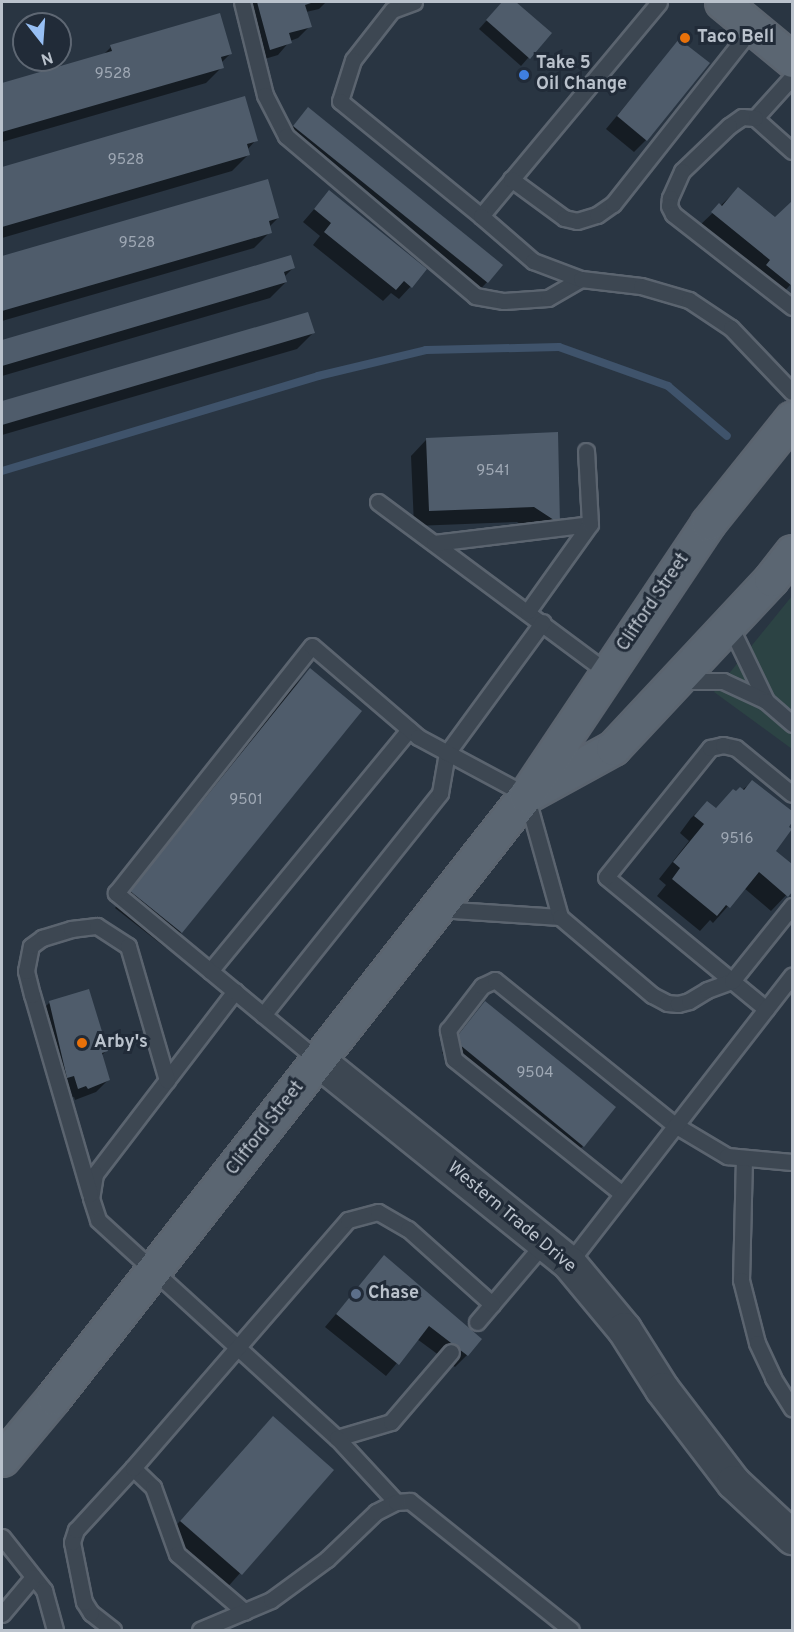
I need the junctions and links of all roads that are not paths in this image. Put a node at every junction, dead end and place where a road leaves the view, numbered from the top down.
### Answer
1 (242, 2) edge
2 (414, 2) edge
3 (660, 2) edge
4 (722, 2) edge
5 (753, 27) junction
6 (792, 60) edge
7 (792, 77) edge
8 (755, 118) junction
9 (792, 151) edge
10 (511, 179) junction
11 (481, 216) junction
12 (581, 279) junction
13 (792, 307) edge
14 (792, 392) edge
15 (792, 418) edge
16 (586, 451) dead end
17 (378, 502) dead end
18 (590, 524) junction
19 (434, 543) junction
20 (792, 552) edge
21 (528, 611) junction
22 (543, 622) junction
23 (729, 624) junction
24 (607, 672) junction
25 (676, 681) junction
26 (765, 701) junction
27 (792, 724) edge
28 (410, 730) junction
29 (447, 753) junction
30 (792, 794) edge
31 (526, 795) junction
32 (792, 906) edge
33 (438, 909) junction
34 (560, 917) junction
35 (210, 971) junction
36 (792, 975) edge
37 (732, 981) junction
38 (235, 991) junction
39 (766, 1009) junction
40 (263, 1015) junction
41 (319, 1061) junction
42 (167, 1080) junction
43 (675, 1125) junction
44 (744, 1158) junction
45 (792, 1162) edge
46 (621, 1193) junction
47 (91, 1198) junction
48 (556, 1253) junction
49 (154, 1270) junction
50 (492, 1304) junction
51 (477, 1322) dead end
52 (236, 1348) junction
53 (451, 1352) dead end
54 (792, 1408) edge
55 (337, 1438) junction
56 (2, 1460) edge
57 (133, 1468) junction
58 (396, 1502) junction
59 (2, 1537) edge
60 (792, 1537) edge
61 (33, 1577) junction
62 (246, 1612) junction
63 (2, 1614) edge
64 (56, 1630) edge
65 (113, 1630) edge
66 (200, 1630) edge
67 (571, 1630) edge

1 - 12 lane
2 - 11 lane
3 - 10 lane
4 - 5 main road
5 - 6 main road
5 - 10 lane
7 - 8 lane
8 - 9 lane
8 - 13 lane
10 - 11 lane
11 - 12 lane
12 - 14 lane
15 - 24 main road, Clifford Street
16 - 18 lane
17 - 19 lane
18 - 19 lane
18 - 21 lane
19 - 21 lane
20 - 23 main road, Clifford Street
21 - 22 lane
22 - 24 lane
22 - 29 lane
23 - 25 main road, Clifford Street
23 - 26 lane
24 - 31 main road, Clifford Street
25 - 26 lane
25 - 31 main road, Clifford Street
26 - 27 lane
28 - 29 lane
28 - 35 lane
28 - 35 lane
29 - 31 lane
29 - 40 lane
30 - 37 lane
31 - 33 main road, Clifford Street
31 - 34 lane
32 - 37 lane
33 - 34 lane
33 - 41 main road, Clifford Street
34 - 37 lane
35 - 38 lane
36 - 39 lane
37 - 39 lane
38 - 40 lane
38 - 42 lane
39 - 43 lane
40 - 41 lane
41 - 48 street, Western Trade Drive
41 - 49 main road, Clifford Street
42 - 47 lane
42 - 47 lane
43 - 44 lane
43 - 46 lane
43 - 46 lane
44 - 45 lane
44 - 54 lane
46 - 48 lane
47 - 49 lane
48 - 50 lane
48 - 60 street, Western Trade Drive
49 - 52 lane
49 - 56 main road, Clifford Street
50 - 51 lane
50 - 52 lane
52 - 55 lane
52 - 57 lane
53 - 55 lane
55 - 58 lane
57 - 62 lane
57 - 65 lane
58 - 62 lane
58 - 67 lane
59 - 61 lane
61 - 63 lane
61 - 64 lane
62 - 66 lane

